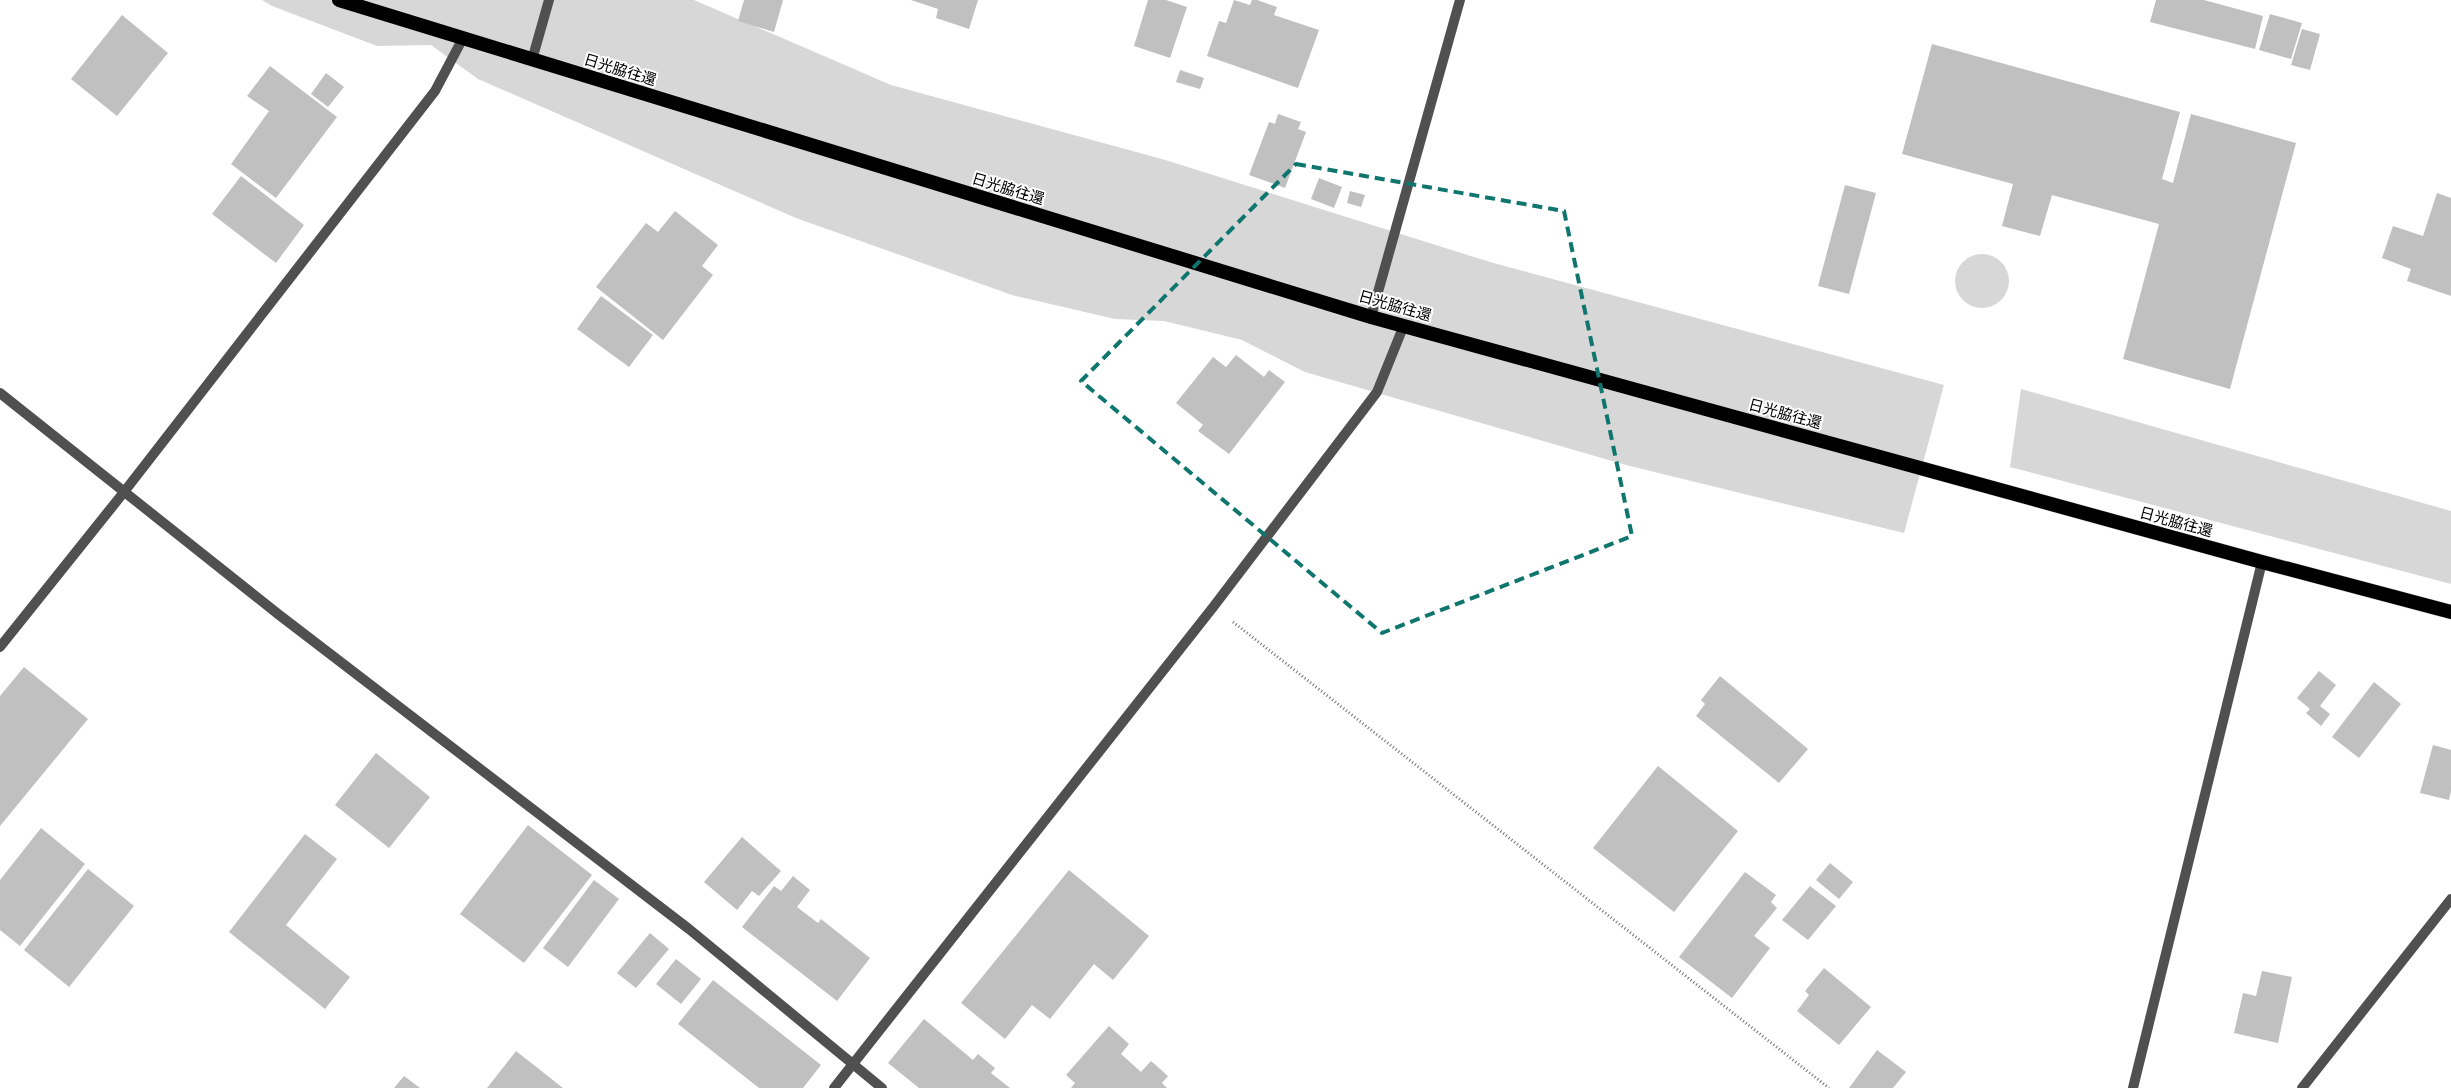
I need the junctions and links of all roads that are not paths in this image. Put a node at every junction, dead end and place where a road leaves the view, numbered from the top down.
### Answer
1 (339, 0) edge
2 (549, 0) edge
3 (1460, 0) edge
4 (463, 38) junction
5 (532, 60) junction
6 (1371, 317) junction
7 (1404, 325) junction
8 (0, 393) edge
9 (124, 492) junction
10 (2262, 562) junction
11 (2451, 612) edge
12 (0, 647) edge
13 (2451, 899) edge
14 (852, 1064) junction
15 (834, 1088) edge
16 (882, 1088) edge
17 (2133, 1088) edge
18 (2302, 1088) edge

1 - 4 highway, 日光脇往還
2 - 5 street
3 - 6 street
4 - 5 highway, 日光脇往還
4 - 9 street
5 - 6 highway, 日光脇往還
6 - 7 highway, 日光脇往還
7 - 10 highway, 日光脇往還
7 - 14 street
8 - 9 street
9 - 12 street
9 - 14 street
10 - 11 highway, 日光脇往還
10 - 17 street
13 - 18 street
14 - 15 street
14 - 16 street

